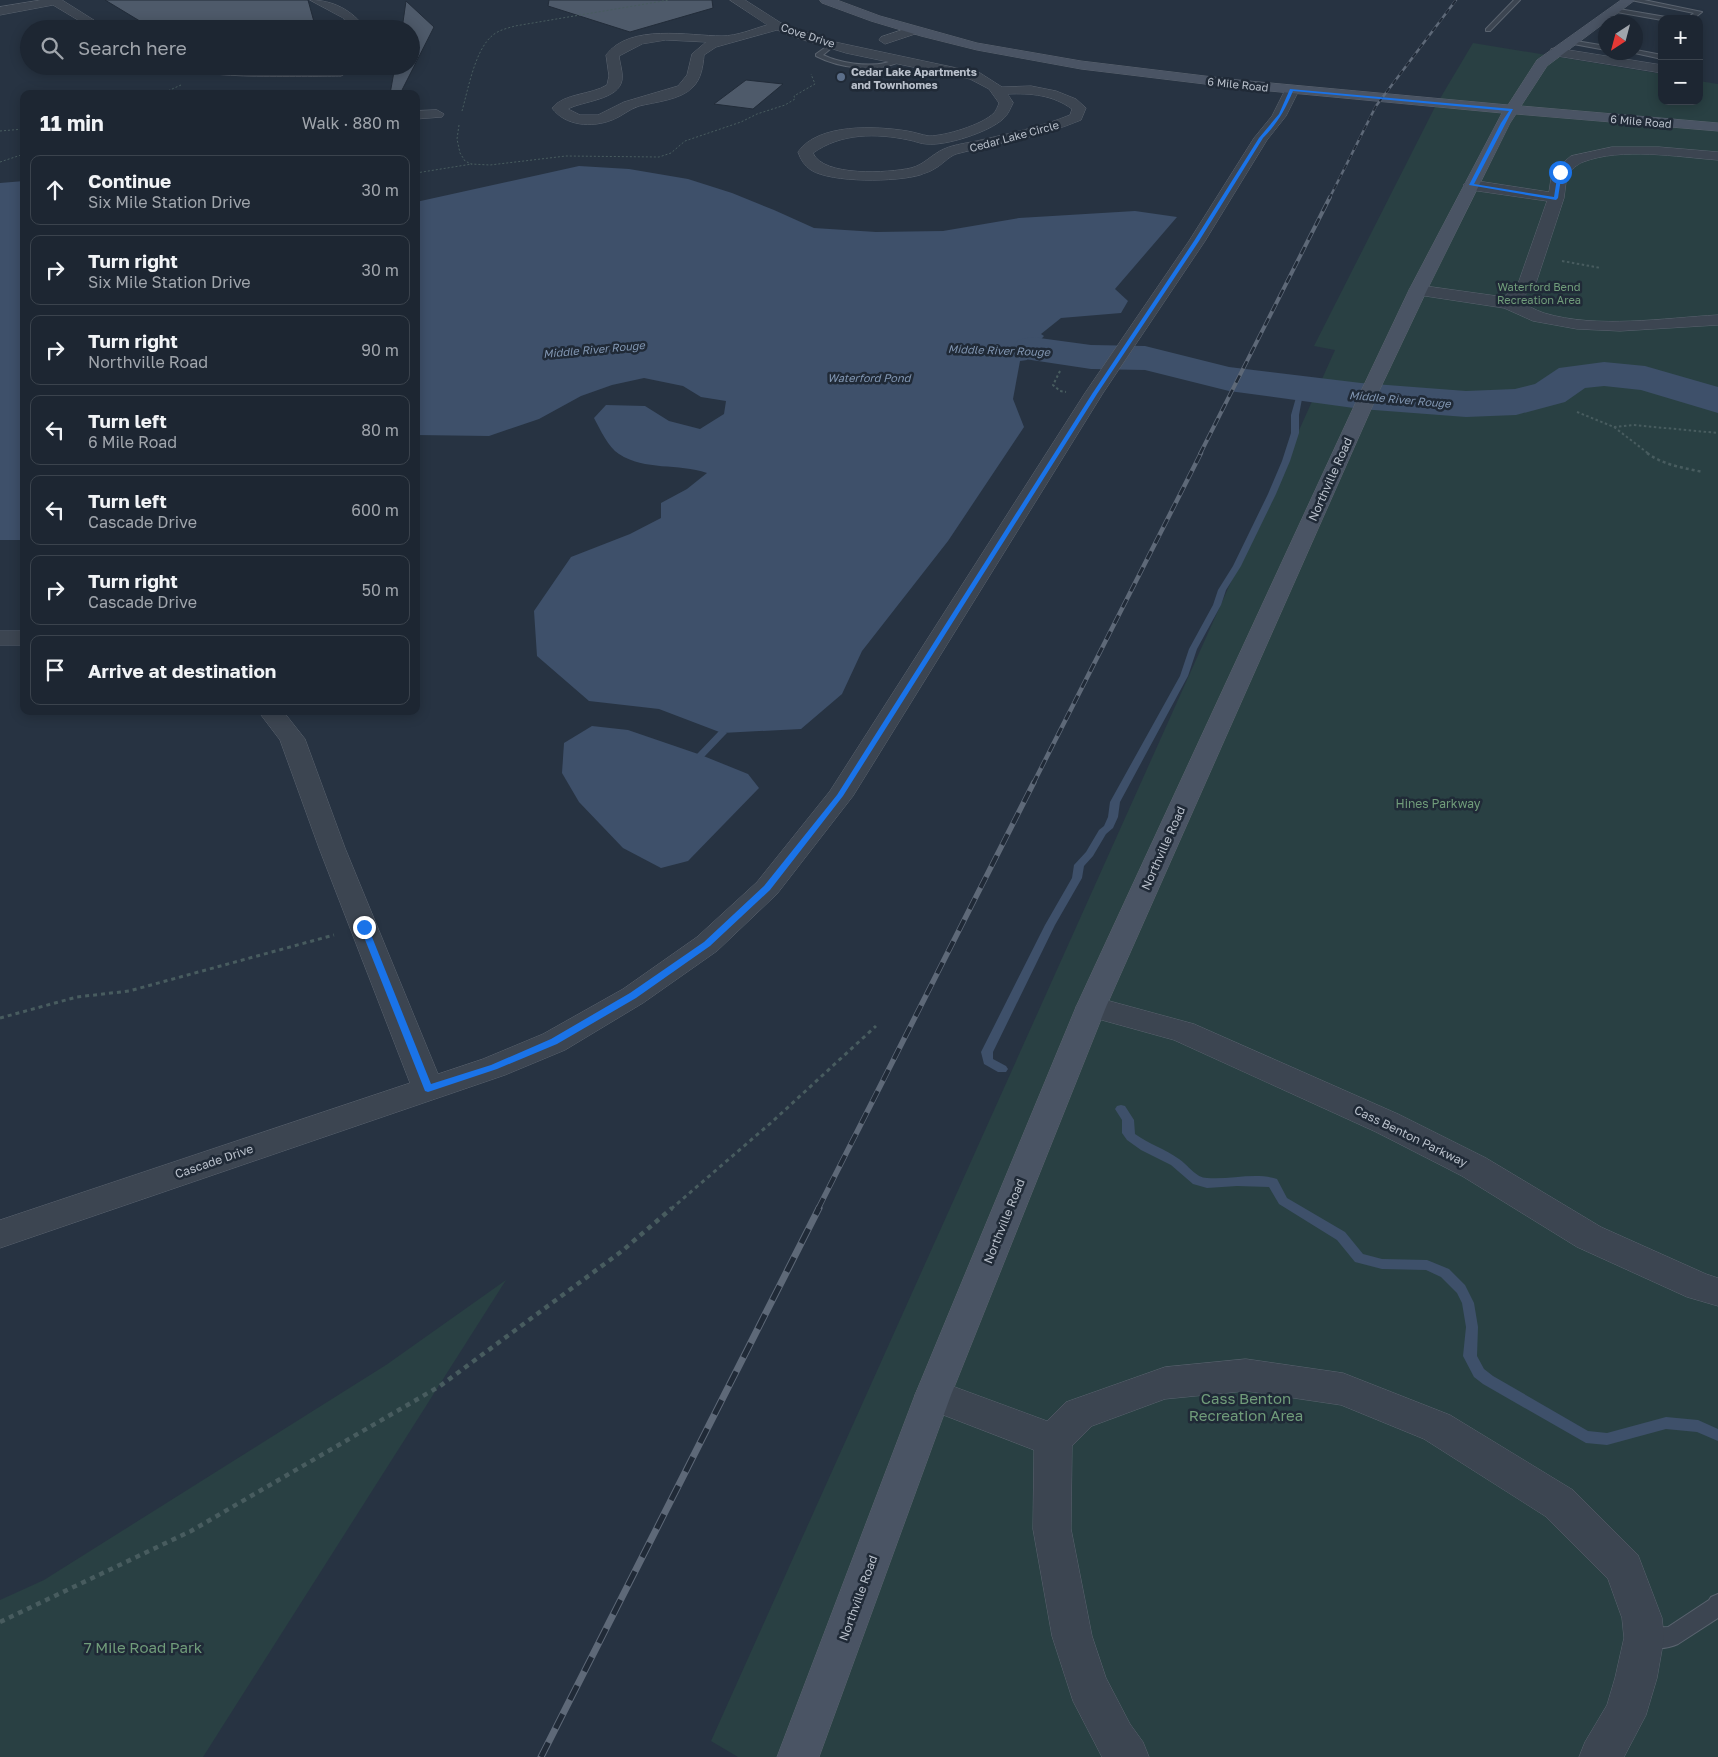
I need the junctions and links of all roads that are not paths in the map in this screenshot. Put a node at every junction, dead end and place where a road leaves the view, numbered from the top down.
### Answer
1 (316, 0) edge
2 (736, 0) edge
3 (826, 0) edge
4 (1517, 0) edge
5 (1628, 0) edge
6 (1634, 0) edge
7 (54, 1) edge
8 (1613, 10) junction
9 (0, 11) edge
10 (1695, 15) edge
11 (1658, 18) edge
12 (87, 20) edge
13 (352, 20) edge
14 (779, 26) junction
15 (914, 30) junction
16 (1488, 30) dead end
17 (724, 40) junction
18 (885, 40) junction
19 (1570, 42) junction
20 (839, 46) junction
21 (1598, 47) edge
22 (1556, 52) junction
23 (871, 54) junction
24 (1643, 54) edge
25 (1658, 56) edge
26 (900, 60) junction
27 (1658, 68) edge
28 (339, 75) edge
29 (333, 86) dead end
30 (1292, 90) junction
31 (610, 91) junction
32 (1000, 91) junction
33 (639, 102) junction
34 (1512, 110) junction
35 (437, 114) dead end
36 (420, 115) edge
37 (1718, 127) edge
38 (928, 140) junction
39 (948, 152) junction
40 (1718, 156) edge
41 (1471, 185) junction
42 (1556, 198) junction
43 (1418, 290) junction
44 (1508, 303) junction
45 (1718, 320) edge
46 (0, 638) edge
47 (20, 638) edge
48 (273, 715) edge
49 (1091, 1007) junction
50 (428, 1089) junction
51 (0, 1234) edge
52 (1718, 1292) edge
53 (934, 1395) junction
54 (1053, 1440) junction
55 (1718, 1604) edge
56 (1644, 1638) junction
57 (798, 1757) edge
58 (1128, 1757) edge
59 (1600, 1757) edge

1 - 13 street
2 - 14 street, Cove Drive
3 - 15 street, 6 Mile Road
4 - 16 lane
5 - 8 street, Northville Road
6 - 10 lane
7 - 9 street
7 - 12 street
8 - 11 lane
8 - 19 street, Northville Road
14 - 17 street
14 - 20 street, Cove Drive
15 - 18 street, Cove Drive
15 - 30 street, 6 Mile Road
17 - 31 street
17 - 33 street
18 - 20 street, Cove Drive
18 - 23 street, Cove Drive
19 - 21 lane
19 - 22 street, Northville Road
20 - 23 street
20 - 26 lane
22 - 27 street
22 - 34 street, Northville Road
23 - 26 street
24 - 25 lane
26 - 32 street
28 - 29 street
30 - 34 street, 6 Mile Road
30 - 50 street, Cascade Drive
31 - 33 street
31 - 33 street
32 - 38 street, Cedar Lake Circle
32 - 39 street, Cedar Lake Circle
34 - 37 street, 6 Mile Road
34 - 41 street, Northville Road
35 - 36 street
38 - 39 street, Cedar Lake Circle
38 - 39 street, Cedar Lake Circle
40 - 42 street
41 - 42 street
41 - 43 street, Northville Road
42 - 44 street
43 - 44 street
43 - 49 street, Northville Road
44 - 45 street
46 - 47 street
48 - 50 street
49 - 52 street, Cass Benton Parkway
49 - 53 street, Northville Road
50 - 51 street, Cascade Drive
53 - 54 street
53 - 57 street, Northville Road
54 - 56 street
54 - 58 street
55 - 56 lane
56 - 59 street

